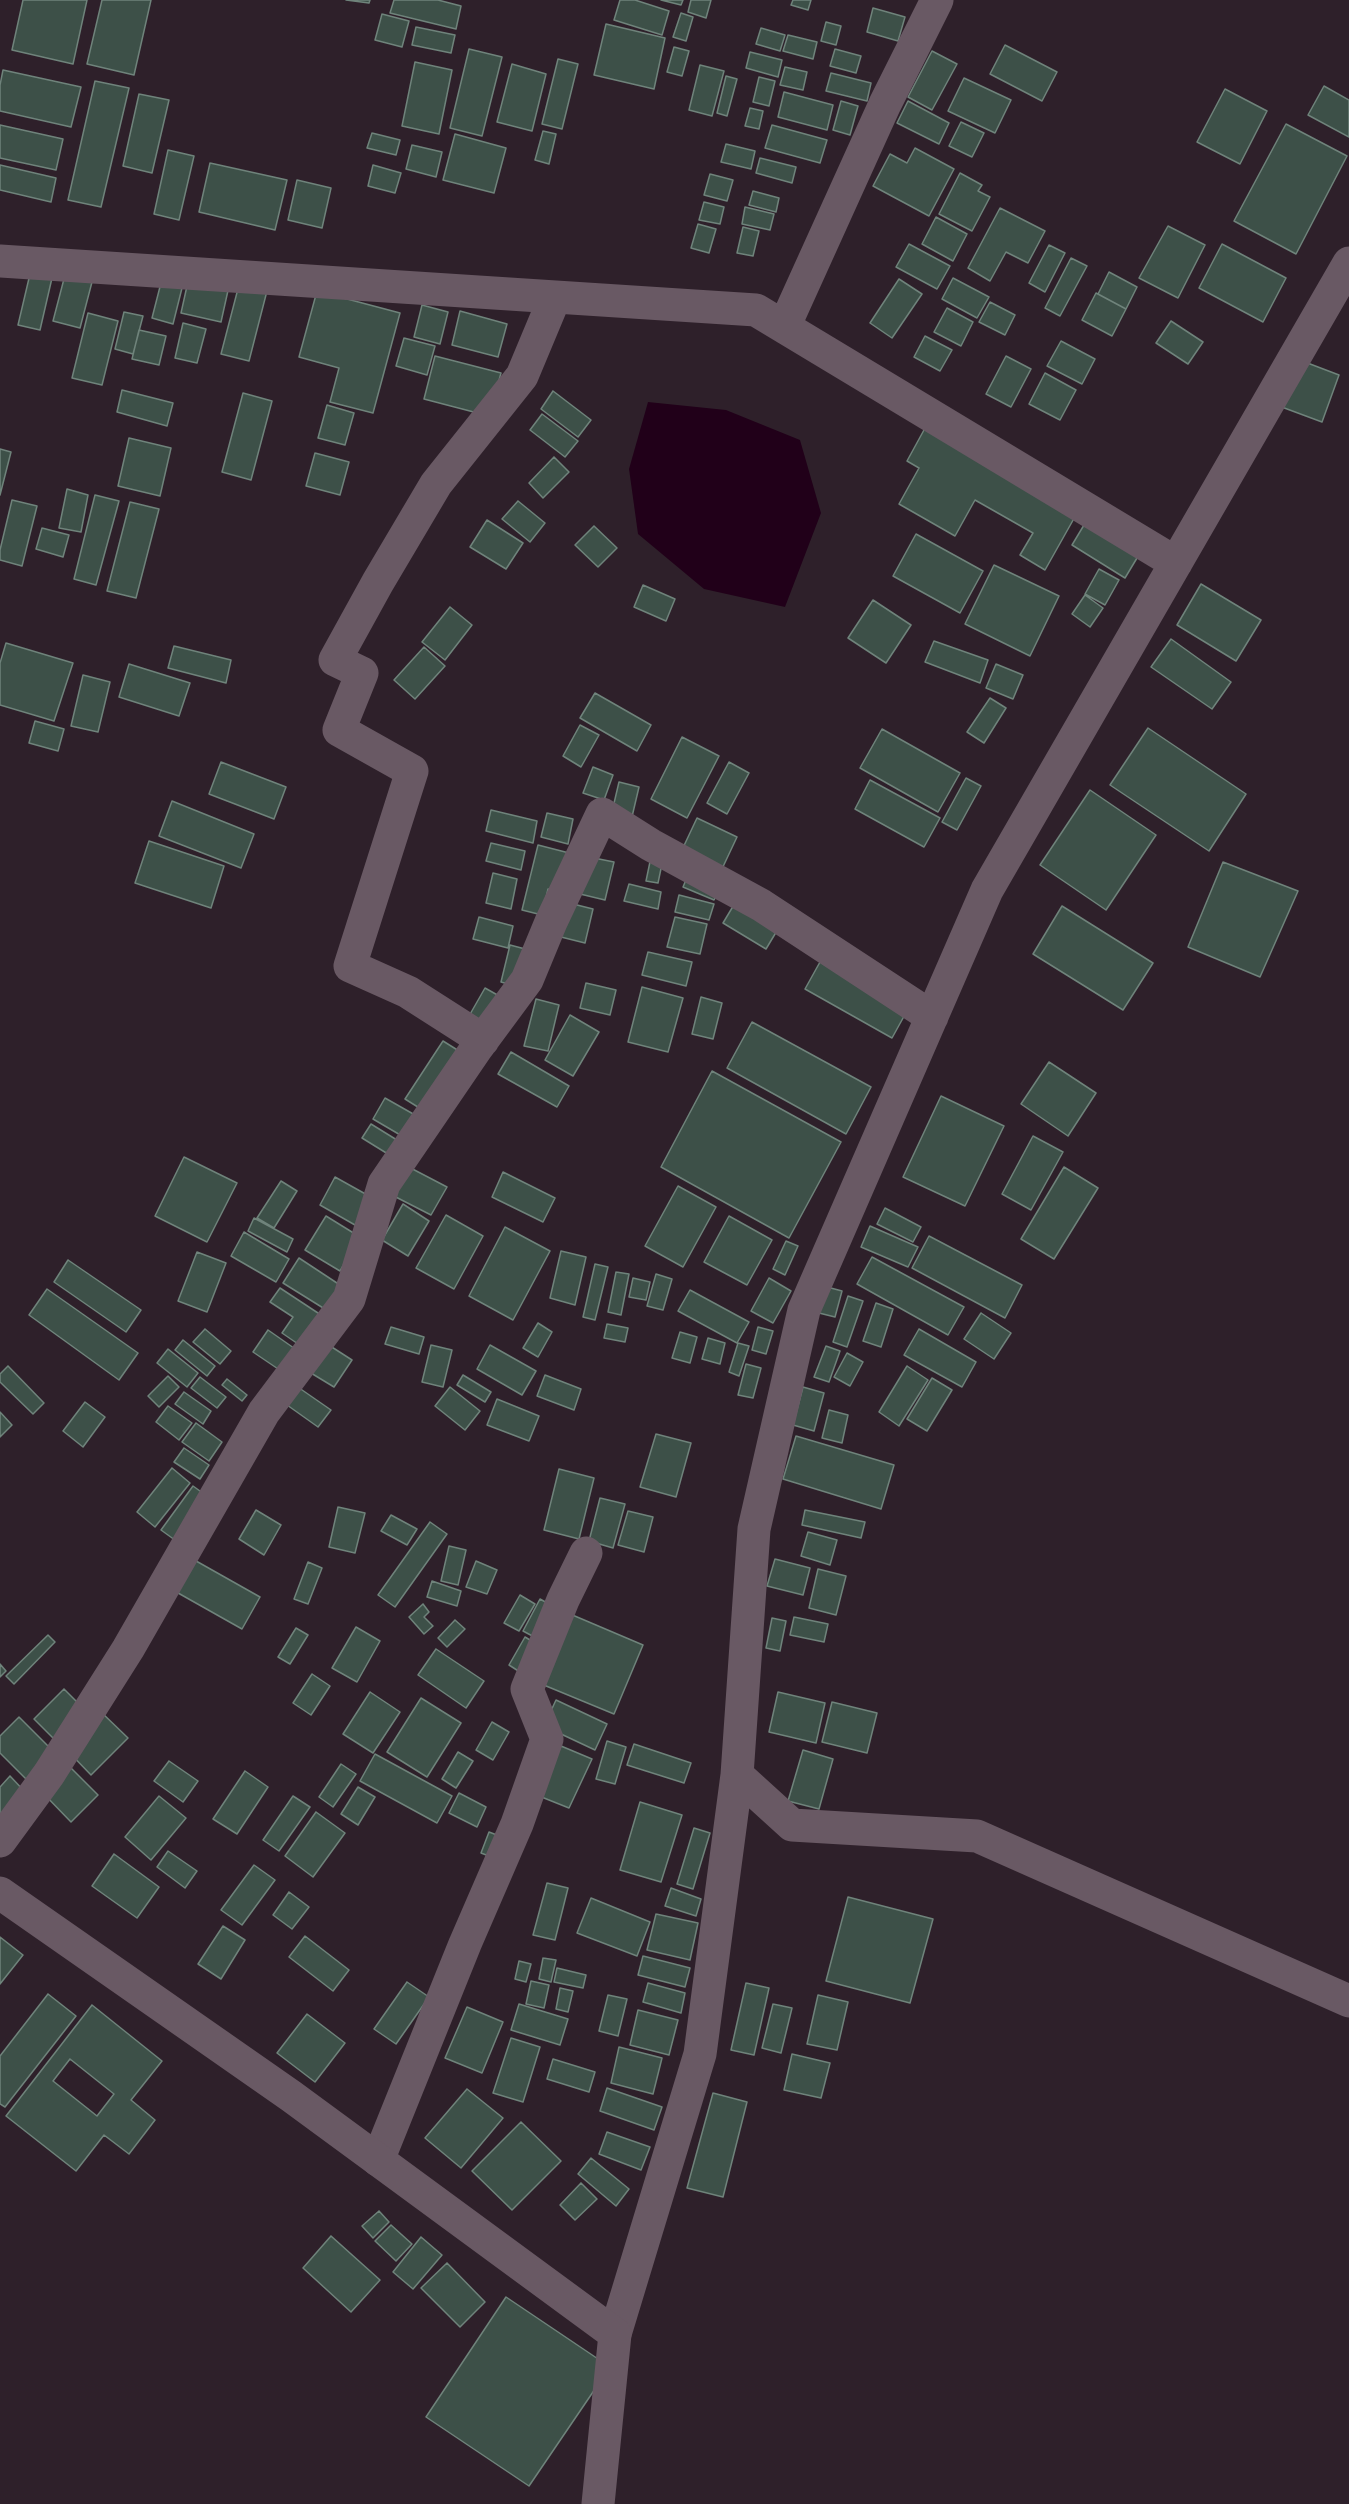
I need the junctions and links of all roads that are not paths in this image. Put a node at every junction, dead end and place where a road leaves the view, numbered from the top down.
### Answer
1 (937, 0) edge
2 (0, 261) edge
3 (1349, 263) edge
4 (555, 297) junction
5 (784, 327) junction
6 (1176, 563) junction
7 (932, 1017) junction
8 (483, 1040) junction
9 (586, 1553) dead end
10 (737, 1775) junction
11 (0, 1841) edge
12 (0, 1893) edge
13 (1349, 2001) edge
14 (378, 2160) junction
15 (615, 2334) junction
16 (598, 2504) edge

1 - 5 street
2 - 4 street
3 - 6 street
4 - 5 street
4 - 8 street
5 - 6 street
6 - 7 street
7 - 8 street
7 - 10 street
8 - 11 street
9 - 14 street
10 - 13 street
10 - 15 street
12 - 14 street
14 - 15 street
15 - 16 street

